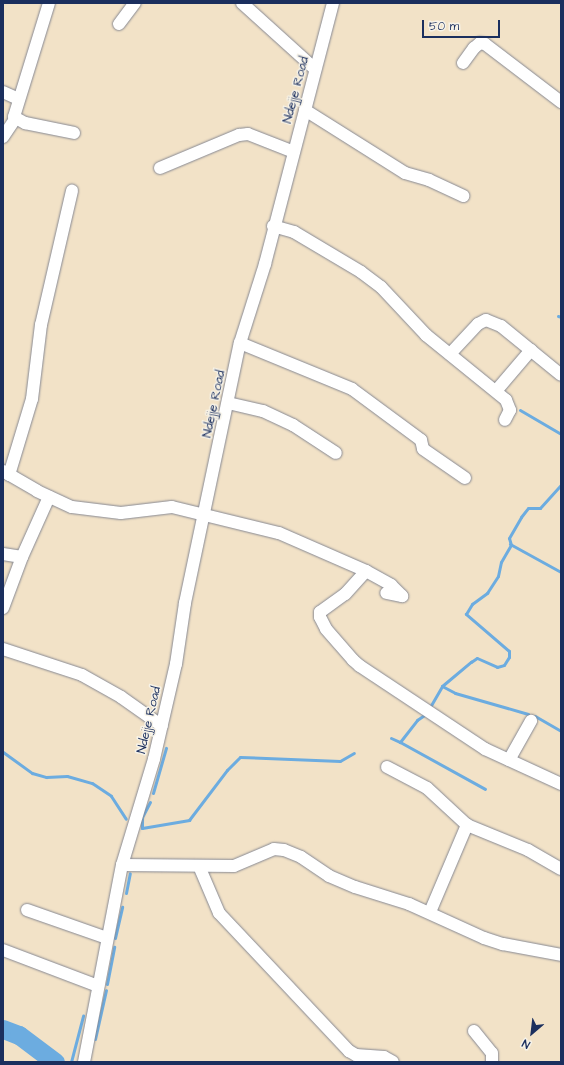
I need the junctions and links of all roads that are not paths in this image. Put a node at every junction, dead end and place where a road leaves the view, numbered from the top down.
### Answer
1 (49, 3) edge
2 (135, 3) edge
3 (242, 3) edge
4 (333, 3) edge
5 (120, 24) dead end
6 (463, 63) dead end
7 (315, 69) junction
8 (3, 92) edge
9 (19, 99) junction
10 (561, 102) edge
11 (305, 110) junction
12 (15, 119) junction
13 (74, 133) dead end
14 (3, 137) edge
15 (294, 152) junction
16 (160, 168) dead end
17 (72, 191) dead end
18 (463, 196) dead end
19 (273, 226) junction
20 (240, 343) junction
21 (531, 350) junction
22 (450, 354) junction
23 (561, 375) edge
24 (496, 391) junction
25 (228, 403) junction
26 (505, 420) dead end
27 (336, 453) dead end
28 (6, 473) edge
29 (466, 478) dead end
30 (49, 497) junction
31 (204, 516) junction
32 (3, 554) edge
33 (22, 557) junction
34 (366, 571) junction
35 (386, 593) dead end
36 (3, 608) edge
37 (3, 649) edge
38 (531, 721) dead end
39 (162, 726) junction
40 (509, 760) junction
41 (387, 767) dead end
42 (561, 784) edge
43 (467, 825) junction
44 (122, 865) junction
45 (199, 866) junction
46 (561, 869) edge
47 (27, 910) dead end
48 (430, 912) junction
49 (107, 938) junction
50 (3, 950) edge
51 (561, 955) edge
52 (98, 986) junction
53 (474, 1031) dead end
54 (84, 1062) edge
55 (393, 1062) edge
56 (492, 1062) edge

1 - 9 street
2 - 5 street
3 - 7 street
4 - 7 street, Ndejje Road
6 - 10 street
7 - 11 street, Ndejje Road
8 - 9 street
9 - 12 street
11 - 15 street, Ndejje Road
11 - 18 street
12 - 13 street
12 - 14 street
15 - 16 street
15 - 19 street, Ndejje Road
17 - 28 street
19 - 20 street, Ndejje Road
19 - 22 street
20 - 25 street, Ndejje Road
20 - 29 street
21 - 22 street
21 - 23 street
21 - 24 street
22 - 24 street
24 - 26 street
25 - 27 street
25 - 31 street, Ndejje Road
28 - 30 street
30 - 31 street
30 - 33 street
31 - 34 street
31 - 39 street, Ndejje Road
32 - 33 street
33 - 36 street
34 - 35 street
34 - 40 street
37 - 39 street
38 - 40 street
39 - 44 street, Ndejje Road
40 - 42 street
41 - 43 street
43 - 46 street
43 - 48 street
44 - 45 street
44 - 49 street
45 - 48 street
45 - 55 street
47 - 49 street
48 - 51 street
49 - 52 street
50 - 52 street
52 - 54 street
53 - 56 street

